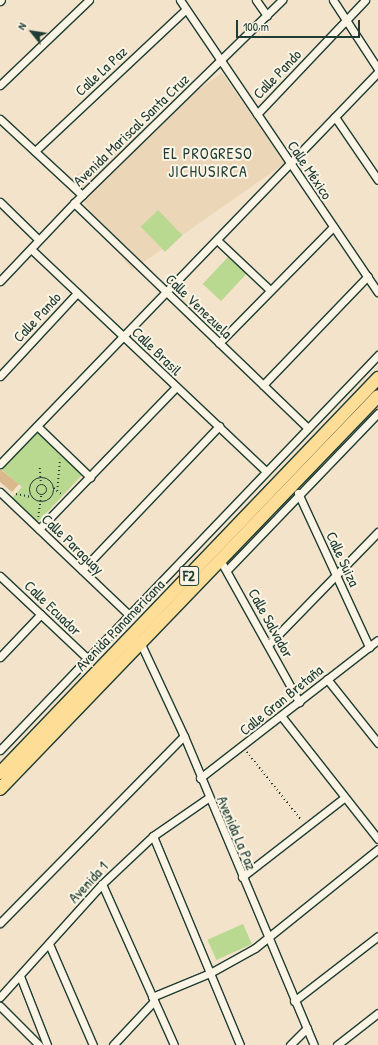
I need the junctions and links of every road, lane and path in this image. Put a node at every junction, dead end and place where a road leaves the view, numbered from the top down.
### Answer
1 (89, 0) edge
2 (180, 0) edge
3 (256, 0) edge
4 (282, 0) edge
5 (333, 0) edge
6 (365, 0) edge
7 (186, 9) junction
8 (267, 16) junction
9 (347, 20) junction
10 (221, 62) junction
11 (378, 69) edge
12 (378, 72) edge
13 (0, 85) edge
14 (257, 114) junction
15 (335, 117) junction
16 (0, 119) edge
17 (35, 151) junction
18 (291, 166) junction
19 (378, 180) edge
20 (82, 195) junction
21 (0, 202) edge
22 (74, 203) junction
23 (334, 227) junction
24 (39, 240) junction
25 (218, 241) junction
26 (31, 249) junction
27 (368, 276) junction
28 (0, 281) edge
29 (270, 290) junction
30 (167, 292) junction
31 (378, 292) edge
32 (77, 293) junction
33 (124, 337) junction
34 (219, 343) junction
35 (378, 355) edge
36 (0, 376) edge
37 (378, 378) edge
38 (263, 385) junction
39 (176, 387) junction
40 (378, 396) edge
41 (378, 413) edge
42 (37, 426) junction
43 (218, 426) junction
44 (307, 427) junction
45 (63, 456) dead end
46 (0, 464) edge
47 (40, 468) dead end
48 (266, 471) junction
49 (90, 477) junction
50 (40, 478) junction
51 (293, 483) junction
52 (42, 484) junction
53 (54, 488) junction
54 (58, 491) junction
55 (0, 492) edge
56 (16, 494) dead end
57 (41, 495) junction
58 (299, 495) junction
59 (63, 496) dead end
60 (32, 497) junction
61 (40, 502) junction
62 (38, 526) junction
63 (378, 532) edge
64 (219, 558) junction
65 (82, 570) junction
66 (227, 570) junction
67 (336, 575) junction
68 (0, 576) edge
69 (40, 614) junction
70 (128, 615) junction
71 (137, 637) junction
72 (377, 642) edge
73 (268, 645) junction
74 (369, 647) junction
75 (0, 657) edge
76 (88, 659) junction
77 (327, 679) junction
78 (299, 702) junction
79 (282, 716) junction
80 (184, 736) junction
81 (378, 742) edge
82 (243, 747) junction
83 (0, 750) edge
84 (0, 773) edge
85 (200, 778) junction
86 (0, 789) edge
87 (345, 797) junction
88 (208, 798) junction
89 (306, 826) junction
90 (153, 836) junction
91 (378, 839) edge
92 (378, 850) edge
93 (242, 877) junction
94 (102, 884) junction
95 (0, 922) edge
96 (378, 936) edge
97 (268, 937) junction
98 (49, 944) junction
99 (210, 973) junction
100 (20, 976) junction
101 (0, 997) edge
102 (153, 999) junction
103 (294, 1001) junction
104 (0, 1006) edge
105 (377, 1017) edge
106 (307, 1028) junction
107 (39, 1045) edge
108 (47, 1045) edge
109 (92, 1045) edge
110 (113, 1045) edge
111 (174, 1045) edge
112 (240, 1045) edge
113 (290, 1045) edge
114 (314, 1045) edge
115 (337, 1045) edge

1 - 13 street
2 - 7 street, Calle México
3 - 8 street
4 - 8 street, Avenida Mariscal Santa Cruz
5 - 9 street
6 - 9 street, Calle Pando
7 - 10 street, Calle México
7 - 17 street, Calle La Paz
8 - 10 street, Avenida Mariscal Santa Cruz
9 - 11 street
9 - 14 street, Calle Pando
10 - 14 street, Calle México
10 - 20 street, Avenida Mariscal Santa Cruz
12 - 15 street
14 - 18 street, Calle México
15 - 18 street
15 - 19 street
16 - 17 street
17 - 20 street
18 - 23 street, Calle México
18 - 25 street
20 - 22 street, Avenida Mariscal Santa Cruz
21 - 24 street
22 - 24 street, Avenida Mariscal Santa Cruz
22 - 30 street, Calle Venezuela
23 - 27 street, Calle México
23 - 29 street
24 - 26 street, Avenida Mariscal Santa Cruz
25 - 29 street
25 - 30 street
26 - 28 street, Avenida Mariscal Santa Cruz
26 - 32 street, Calle Brasil
27 - 31 street, Calle México
27 - 38 street
29 - 34 street
30 - 33 street
30 - 34 street, Calle Venezuela
32 - 33 street, Calle Brasil
32 - 36 street, Calle Pando
33 - 39 street, Calle Brasil
33 - 42 street
34 - 38 street, Calle Venezuela
35 - 44 street, Avenida Panamericana
37 - 71 highway, Avenida Panamericana / F2
38 - 44 street, Calle Venezuela
39 - 43 street, Calle Brasil
39 - 49 street
40 - 51 highway, Avenida Panamericana / F2
41 - 58 street
42 - 46 street
42 - 49 street
43 - 48 street, Calle Brasil
43 - 65 street
44 - 48 street, Avenida Panamericana
45 - 54 path
47 - 50 path
48 - 70 street, Avenida Panamericana
49 - 62 street
50 - 52 path
50 - 53 path
50 - 60 path
51 - 58 street, Calle Suiza
51 - 64 highway, Avenida Panamericana / F2
52 - 57 path
52 - 57 path
53 - 54 path
53 - 61 path
54 - 59 path
55 - 62 street, Calle Paraguay
56 - 60 path
57 - 61 path
58 - 66 street
58 - 67 street, Calle Suiza
60 - 61 path
61 - 62 path
62 - 65 street, Calle Paraguay
63 - 67 street
64 - 66 street, Calle Salvador
64 - 71 highway, Avenida Panamericana / F2
65 - 70 street, Calle Paraguay
66 - 73 street, Calle Salvador
67 - 73 street
67 - 74 street, Calle Suiza
68 - 69 street, Calle Ecuador
69 - 75 street
69 - 76 street, Calle Ecuador
70 - 76 street, Avenida Panamericana
71 - 80 street, Avenida La Paz
71 - 84 highway, Avenida Panamericana / F2
71 - 86 highway, Avenida Panamericana / F2
72 - 74 street, Calle Gran Bretaña
73 - 78 street, Calle Salvador
74 - 77 street, Calle Gran Bretaña
76 - 83 street, Avenida Panamericana
77 - 78 street, Calle Gran Bretaña
77 - 81 street
78 - 79 street, Calle Gran Bretaña
79 - 82 street, Calle Gran Bretaña
79 - 87 street
80 - 85 street, Avenida La Paz
80 - 95 street
82 - 85 street, Calle Gran Bretaña
82 - 89 path
85 - 88 street, Avenida La Paz
87 - 89 street
87 - 91 street
88 - 90 street, Avenida 1
88 - 93 street, Avenida La Paz
89 - 93 street
90 - 94 street, Avenida 1
90 - 99 street
92 - 97 street
93 - 97 street, Avenida La Paz
94 - 98 street, Avenida 1
94 - 102 street
96 - 103 street
97 - 99 street
97 - 103 street, Avenida La Paz
98 - 100 street, Avenida 1
98 - 109 street
99 - 102 street
99 - 112 street
100 - 101 street, Avenida 1
100 - 108 street
102 - 110 street
102 - 111 street
103 - 106 street, Avenida La Paz
104 - 107 street
105 - 115 street
106 - 113 street
106 - 114 street, Avenida La Paz

